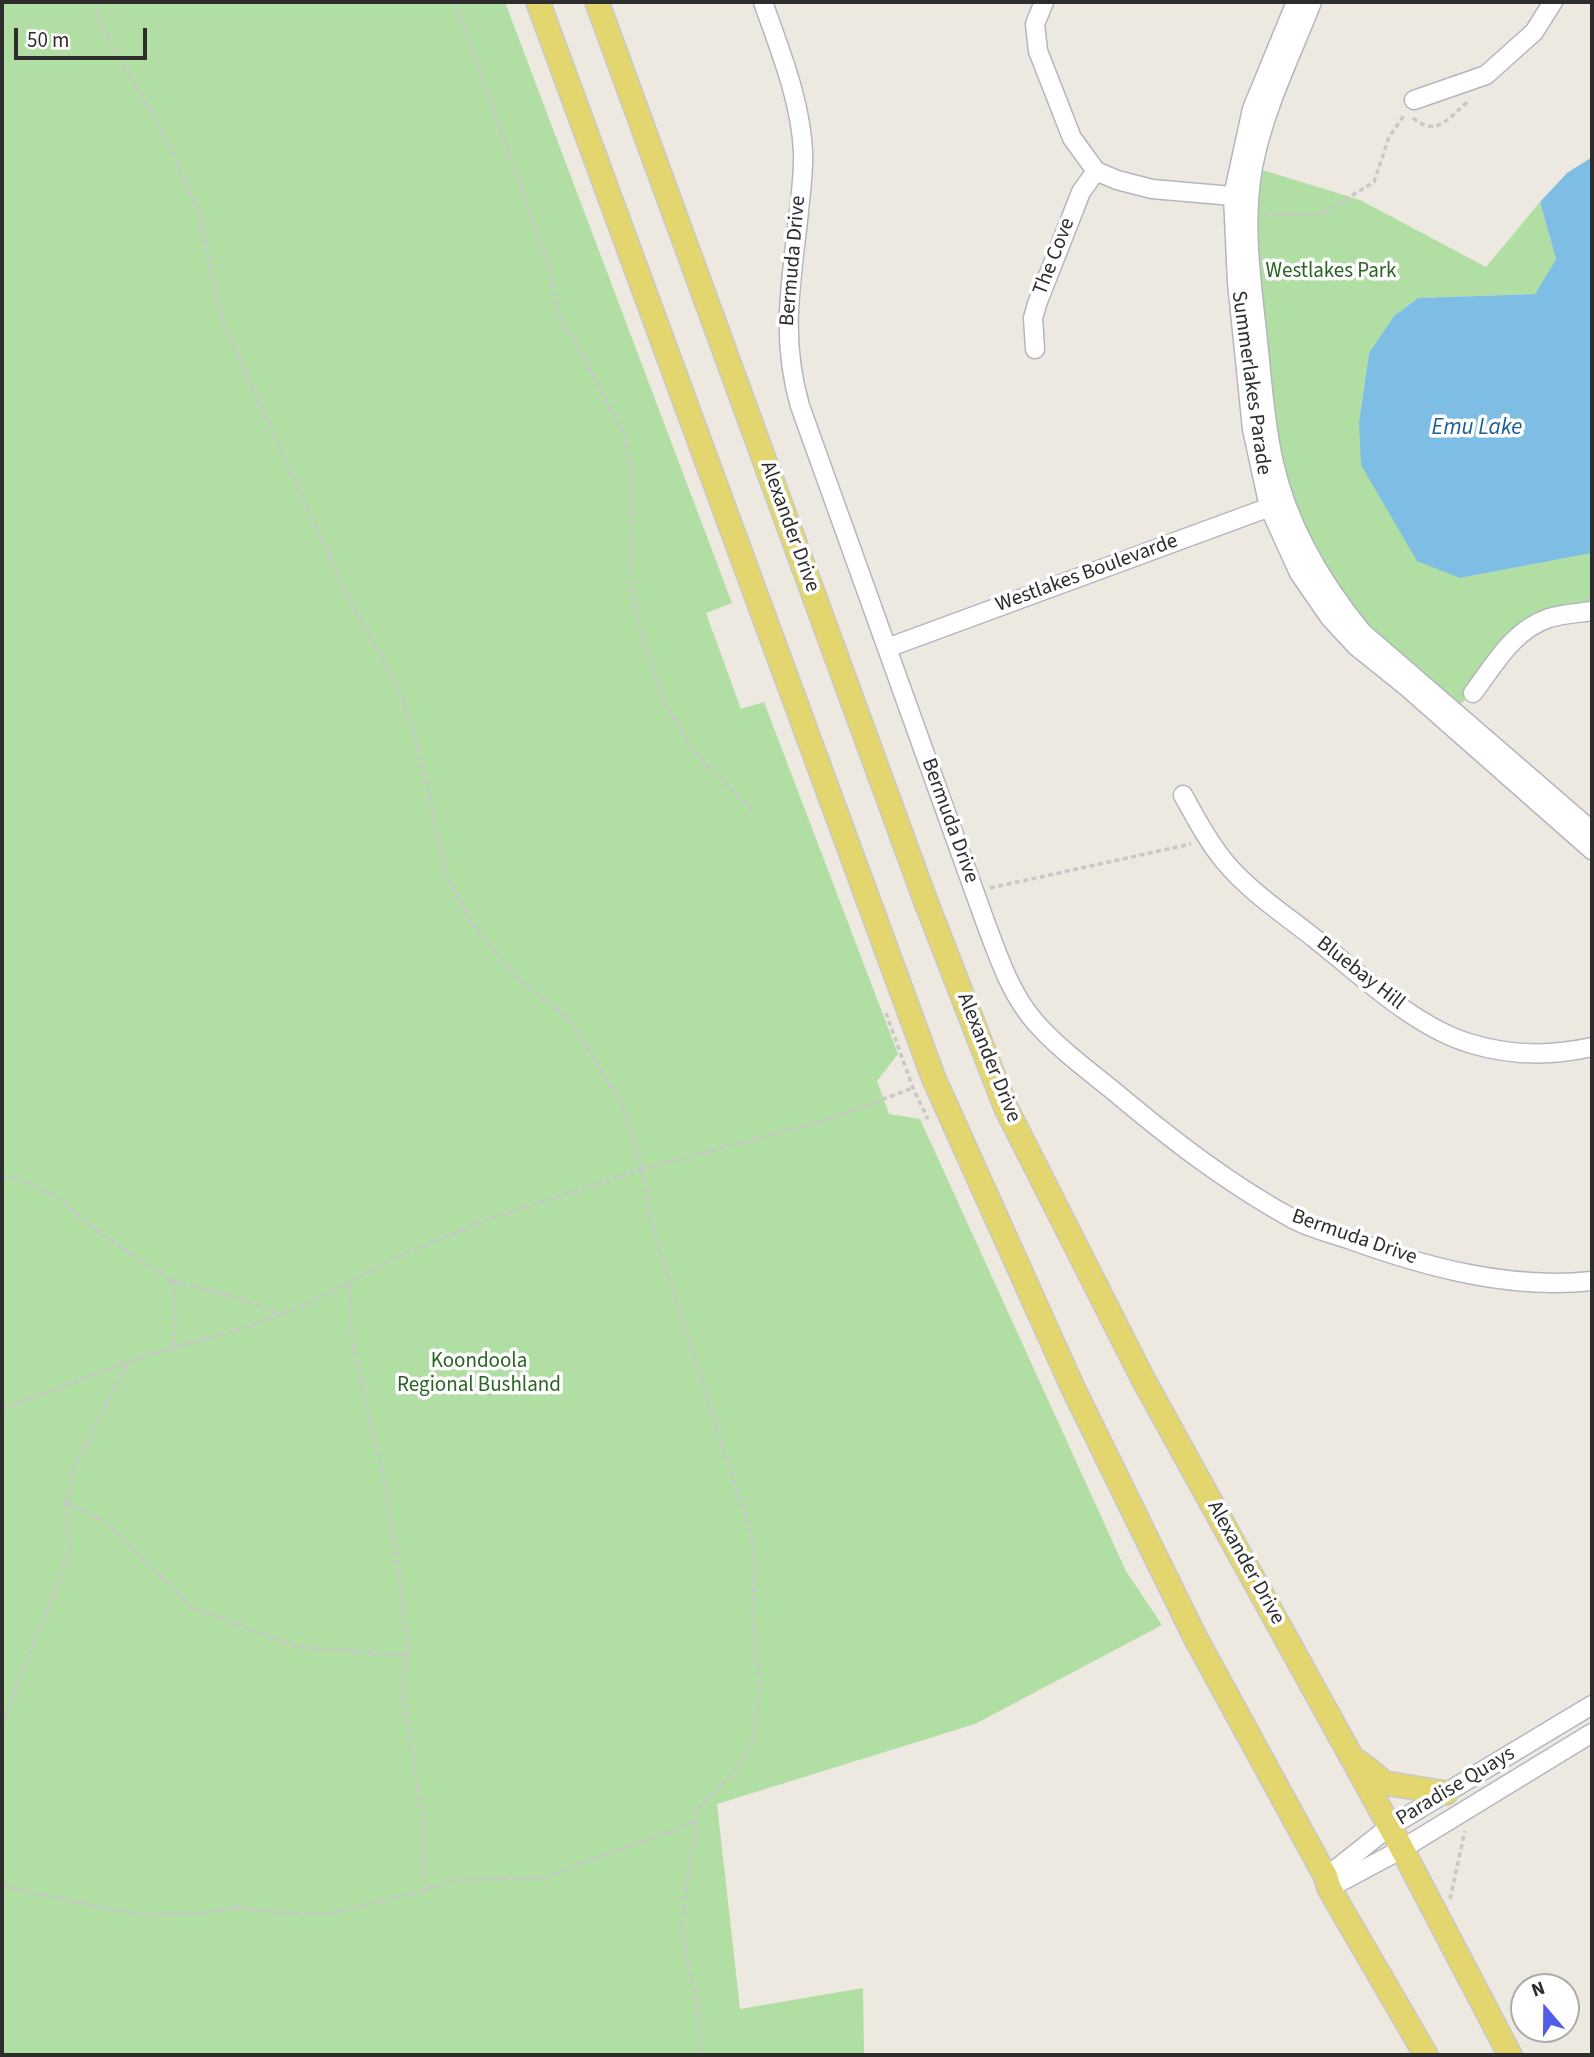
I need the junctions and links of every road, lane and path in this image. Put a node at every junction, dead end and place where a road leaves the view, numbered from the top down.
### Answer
1 (94, 2) edge
2 (455, 2) edge
3 (538, 2) edge
4 (597, 2) edge
5 (763, 2) edge
6 (1044, 2) edge
7 (1296, 2) edge
8 (1312, 2) edge
9 (1553, 2) edge
10 (1414, 100) joint
11 (1096, 171) junction
12 (1354, 196) dead end
13 (1242, 197) junction
14 (1035, 349) dead end
15 (1287, 501) junction
16 (1269, 507) junction
17 (1592, 611) edge
18 (887, 648) junction
19 (1473, 693) dead end
20 (1183, 795) dead end
21 (755, 813) dead end
22 (1592, 831) edge
23 (1208, 838) junction
24 (1592, 850) edge
25 (974, 891) junction
26 (1592, 1047) edge
27 (934, 1079) junction
28 (642, 1169) junction
29 (2, 1175) edge
30 (172, 1281) junction
31 (1592, 1281) edge
32 (348, 1283) junction
33 (281, 1314) junction
34 (174, 1347) junction
35 (128, 1362) junction
36 (2, 1409) edge
37 (66, 1502) junction
38 (408, 1655) junction
39 (1592, 1705) edge
40 (2, 1726) edge
41 (1592, 1733) edge
42 (1349, 1753) junction
43 (1446, 1793) junction
44 (696, 1822) junction
45 (1389, 1827) junction
46 (1465, 1830) dead end
47 (1402, 1849) junction
48 (1328, 1882) junction
49 (2, 1886) edge
50 (425, 1890) junction
51 (1448, 1908) dead end
52 (699, 2055) edge
53 (1426, 2055) edge
54 (1510, 2055) edge

1 - 28 path
2 - 21 path
3 - 27 main road
4 - 42 main road, Alexander Drive
5 - 18 street, Bermuda Drive
6 - 11 street
7 - 13 street, Summerlakes Parade
8 - 13 street, Summerlakes Parade
9 - 10 street
10 - 12 path
11 - 13 street
11 - 14 street, The Cove
13 - 15 street, Summerlakes Parade
13 - 16 street, Summerlakes Parade
15 - 16 street, Westlakes Boulevarde
15 - 22 street, Summerlakes Parade
16 - 18 street, Westlakes Boulevarde
16 - 24 street, Summerlakes Parade
17 - 19 street
18 - 25 street, Bermuda Drive
20 - 23 street, Bluebay Hill
23 - 25 path
23 - 26 street, Bluebay Hill
25 - 31 street, Bermuda Drive
27 - 28 path
27 - 48 main road
28 - 32 path
28 - 44 path
29 - 30 path
30 - 33 path
30 - 34 path
32 - 33 path
32 - 38 path
33 - 34 path
34 - 35 path
35 - 36 path
35 - 37 path
37 - 38 path
37 - 40 path
38 - 50 path
39 - 43 street, Paradise Quays
41 - 47 street, Paradise Quays
42 - 43 main road
42 - 45 main road, Alexander Drive
43 - 45 street, Paradise Quays
44 - 50 path
44 - 52 path
45 - 47 main road, Alexander Drive
45 - 48 street, Paradise Quays
46 - 51 path
47 - 48 street, Paradise Quays
47 - 54 main road, Alexander Drive
48 - 53 main road
49 - 50 path

